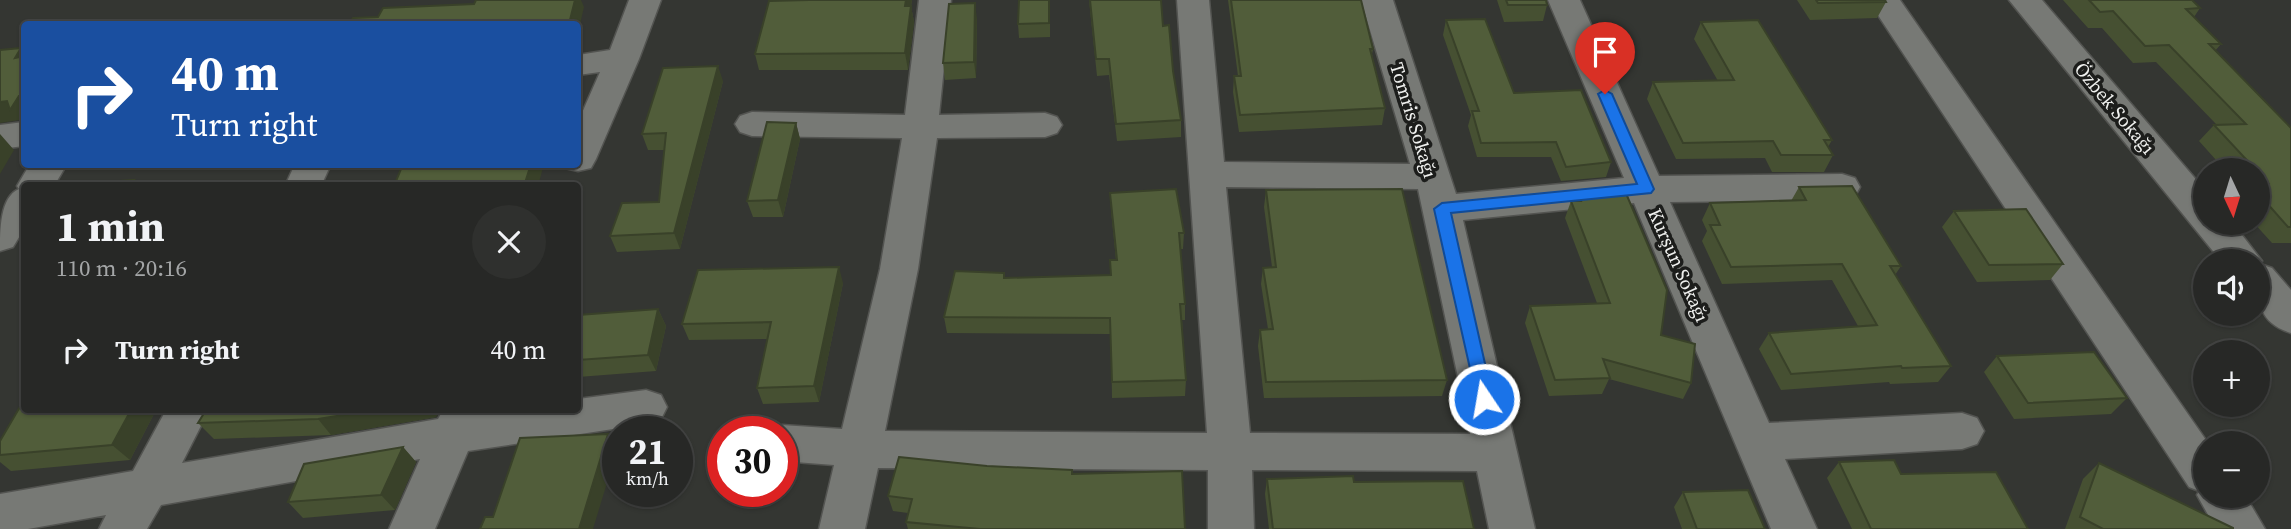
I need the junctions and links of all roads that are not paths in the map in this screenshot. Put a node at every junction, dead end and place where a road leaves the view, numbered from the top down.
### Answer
1 (645, 0) edge
2 (935, 0) edge
3 (1193, 0) edge
4 (1377, 0) edge
5 (1564, 0) edge
6 (1884, 0) edge
7 (2025, 0) edge
8 (623, 59) junction
9 (581, 65) edge
10 (752, 124) dead end
11 (1045, 125) dead end
12 (921, 127) junction
13 (21, 134) edge
14 (0, 137) edge
15 (581, 152) edge
16 (1207, 174) junction
17 (1842, 187) edge
18 (1646, 189) junction
19 (1437, 193) junction
20 (2193, 201) edge
21 (21, 206) edge
22 (2222, 235) edge
23 (0, 237) edge
24 (2233, 249) edge
25 (2270, 293) edge
26 (2291, 318) edge
27 (646, 407) dead end
28 (581, 412) edge
29 (186, 413) edge
30 (570, 413) edge
31 (457, 422) edge
32 (1962, 430) dead end
33 (1756, 442) junction
34 (798, 444) edge
35 (858, 449) junction
36 (1230, 452) junction
37 (1497, 453) junction
38 (2193, 456) edge
39 (147, 488) junction
40 (2228, 508) edge
41 (0, 514) edge
42 (122, 529) edge
43 (412, 529) edge
44 (842, 529) edge
45 (1231, 529) edge
46 (1512, 529) edge
47 (1794, 529) edge
48 (2242, 529) edge

1 - 8 street
2 - 12 street
3 - 16 street
4 - 19 street, Tomris Sokağı
5 - 18 street, Kurşun Sokağı
6 - 38 street
7 - 20 street, Özbek Sokağı
8 - 9 street
8 - 15 street
10 - 12 street
11 - 12 street
12 - 35 street
13 - 14 street
16 - 19 street
16 - 36 street
17 - 18 street
18 - 19 street
18 - 33 street, Kurşun Sokağı
19 - 37 street, Tomris Sokağı
21 - 23 street
22 - 24 street
25 - 26 street
27 - 28 street
29 - 39 street
30 - 31 street
31 - 39 street
31 - 43 street
32 - 33 street
33 - 47 street, Kurşun Sokağı
34 - 35 street
35 - 36 street
35 - 44 street
36 - 37 street
36 - 45 street
37 - 46 street, Tomris Sokağı
39 - 41 street
39 - 42 street
40 - 48 street

